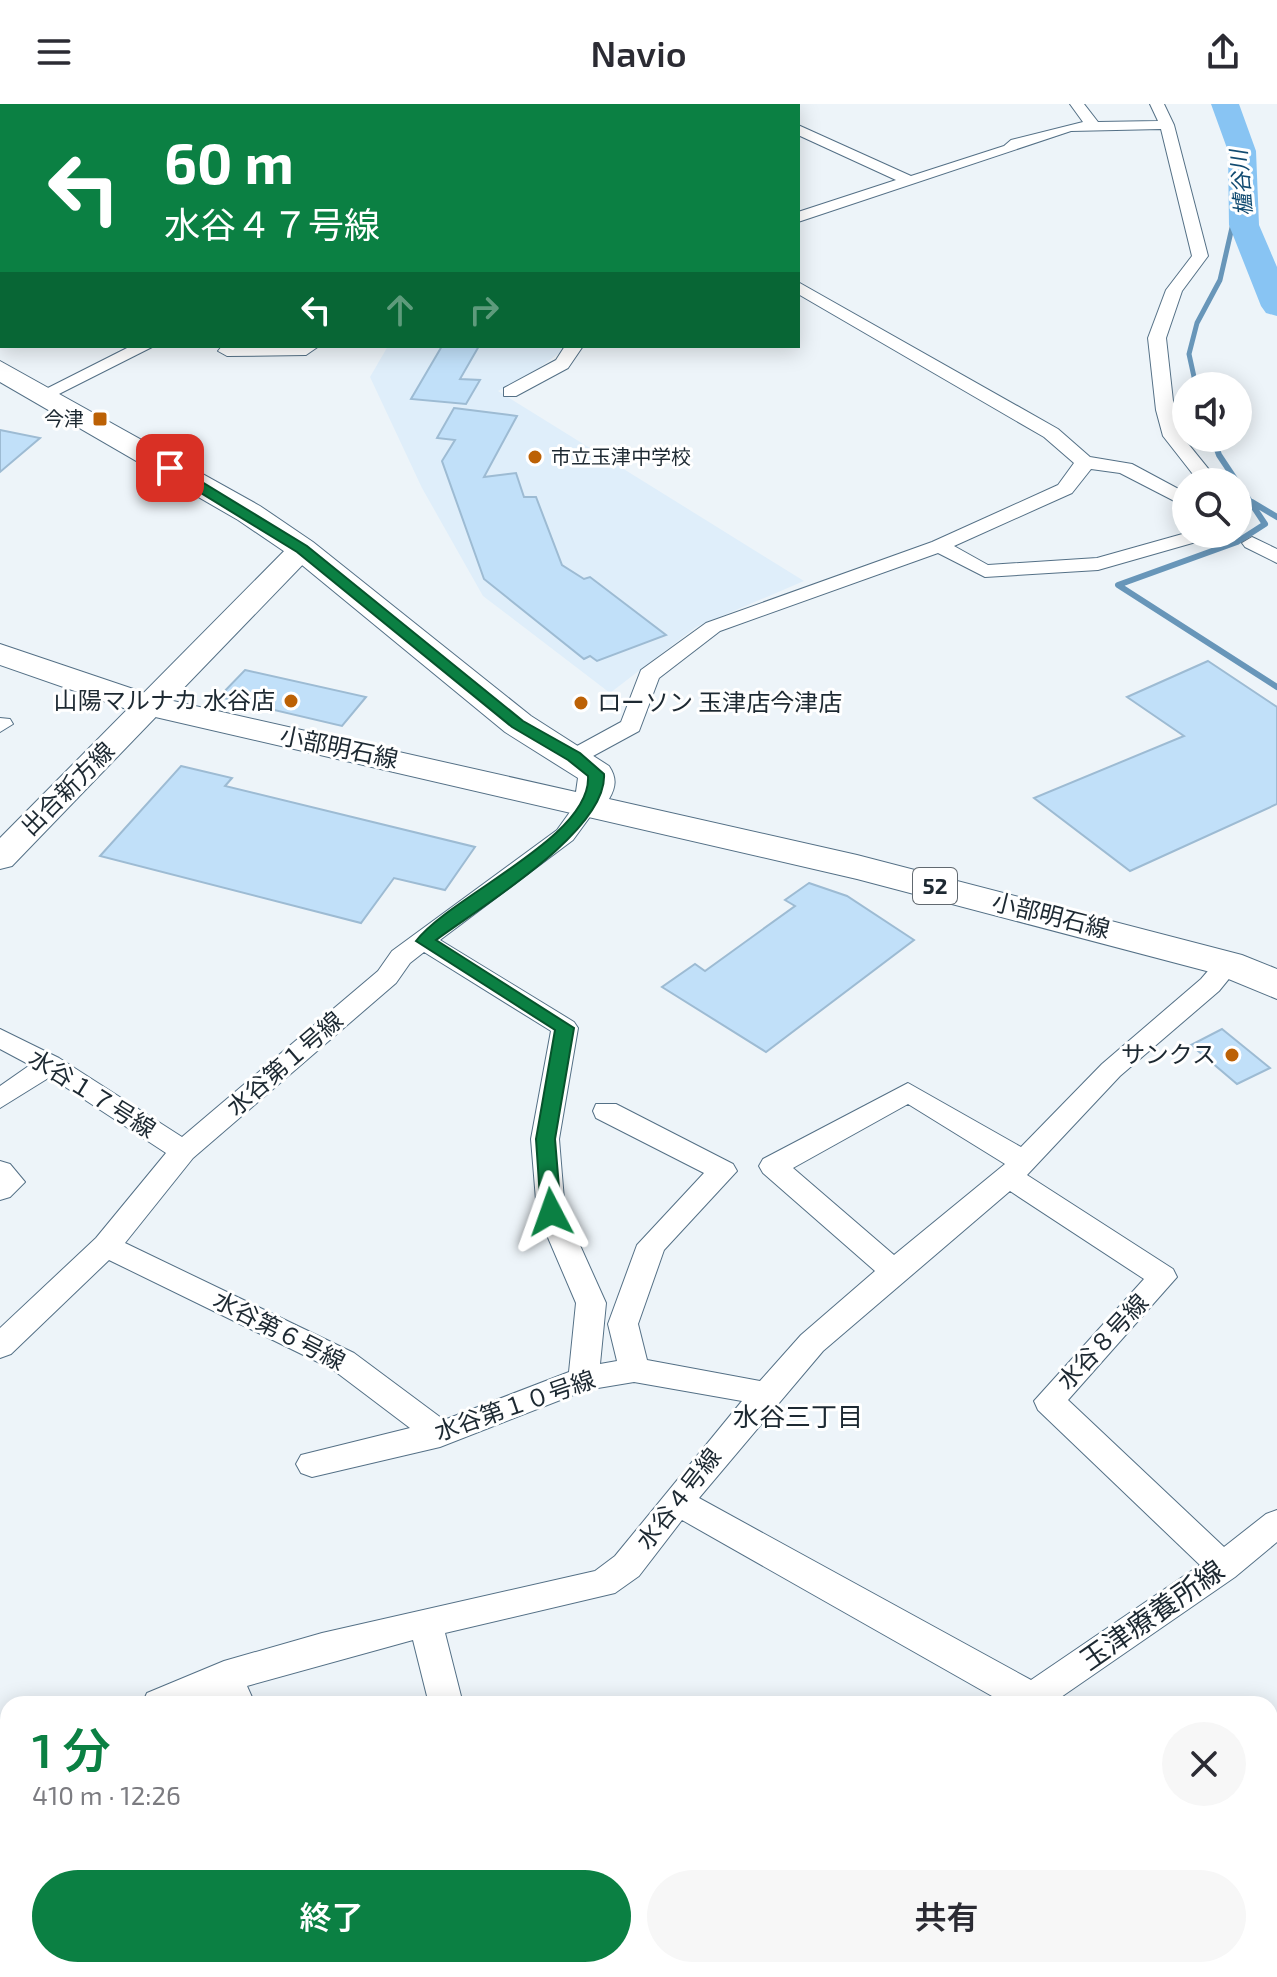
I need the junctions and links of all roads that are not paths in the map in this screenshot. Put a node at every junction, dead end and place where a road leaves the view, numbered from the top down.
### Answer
1 (1077, 104) edge
2 (1157, 104) edge
3 (1167, 125) junction
4 (1094, 126) junction
5 (800, 130) edge
6 (908, 180) junction
7 (800, 216) edge
8 (800, 288) edge
9 (141, 348) edge
10 (229, 348) edge
11 (308, 348) edge
12 (573, 348) edge
13 (0, 370) edge
14 (510, 392) dead end
15 (43, 395) junction
16 (1084, 462) junction
17 (1198, 468) edge
18 (1172, 493) edge
19 (1172, 543) edge
20 (1252, 543) dead end
21 (939, 546) junction
22 (302, 549) junction
23 (1277, 557) edge
24 (0, 654) edge
25 (150, 706) junction
26 (574, 757) junction
27 (588, 803) junction
28 (0, 858) edge
29 (424, 941) junction
30 (1228, 964) junction
31 (1277, 985) edge
32 (0, 1038) edge
33 (50, 1064) junction
34 (0, 1099) edge
35 (606, 1111) dead end
36 (183, 1151) junction
37 (1017, 1170) junction
38 (0, 1171) edge
39 (0, 1190) edge
40 (106, 1246) junction
41 (894, 1271) junction
42 (0, 1346) edge
43 (634, 1370) junction
44 (583, 1379) junction
45 (767, 1394) junction
46 (440, 1434) junction
47 (312, 1464) dead end
48 (677, 1502) junction
49 (1277, 1523) edge
50 (1223, 1567) junction
51 (426, 1624) junction
52 (231, 1690) edge
53 (200, 1696) edge
54 (444, 1696) edge
55 (1019, 1696) edge
56 (1035, 1696) edge

1 - 4 street
2 - 3 street
3 - 4 street
3 - 17 street
4 - 6 street
5 - 6 street
6 - 7 street
8 - 16 street
9 - 15 street
10 - 11 street
12 - 14 street
13 - 15 main road
15 - 22 main road
16 - 18 street
16 - 21 street
19 - 21 street
20 - 23 street
21 - 26 street
22 - 25 street, 出合新方線
22 - 26 main road
24 - 25 main road, 小部明石線 / 52
25 - 27 main road, 小部明石線 / 52
25 - 28 street, 出合新方線
26 - 27 main road
27 - 29 street, 水谷第１号線
27 - 30 main road, 小部明石線 / 52
29 - 36 street, 水谷第１号線
29 - 44 street
30 - 31 main road, 小部明石線 / 52
30 - 37 street, 水谷４号線
32 - 33 street, 水谷１７号線
33 - 34 street
33 - 36 street, 水谷１７号線
35 - 43 street
36 - 40 street, 水谷第１号線
37 - 41 street, 水谷４号線
37 - 41 street
37 - 50 street, 水谷８号線
38 - 39 street
40 - 42 street, 水谷第１号線
40 - 46 street, 水谷第６号線
41 - 45 street, 水谷４号線
43 - 44 street, 水谷第１０号線
43 - 45 street, 水谷第１０号線
44 - 46 street, 水谷第１０号線
45 - 48 street, 水谷４号線
46 - 47 street, 水谷第１０号線
48 - 51 street, 水谷４号線
48 - 55 street
49 - 50 street, 玉津療養所線
50 - 56 street, 玉津療養所線
51 - 52 street, 水谷４号線
51 - 54 street
52 - 53 street, 水谷４号線

